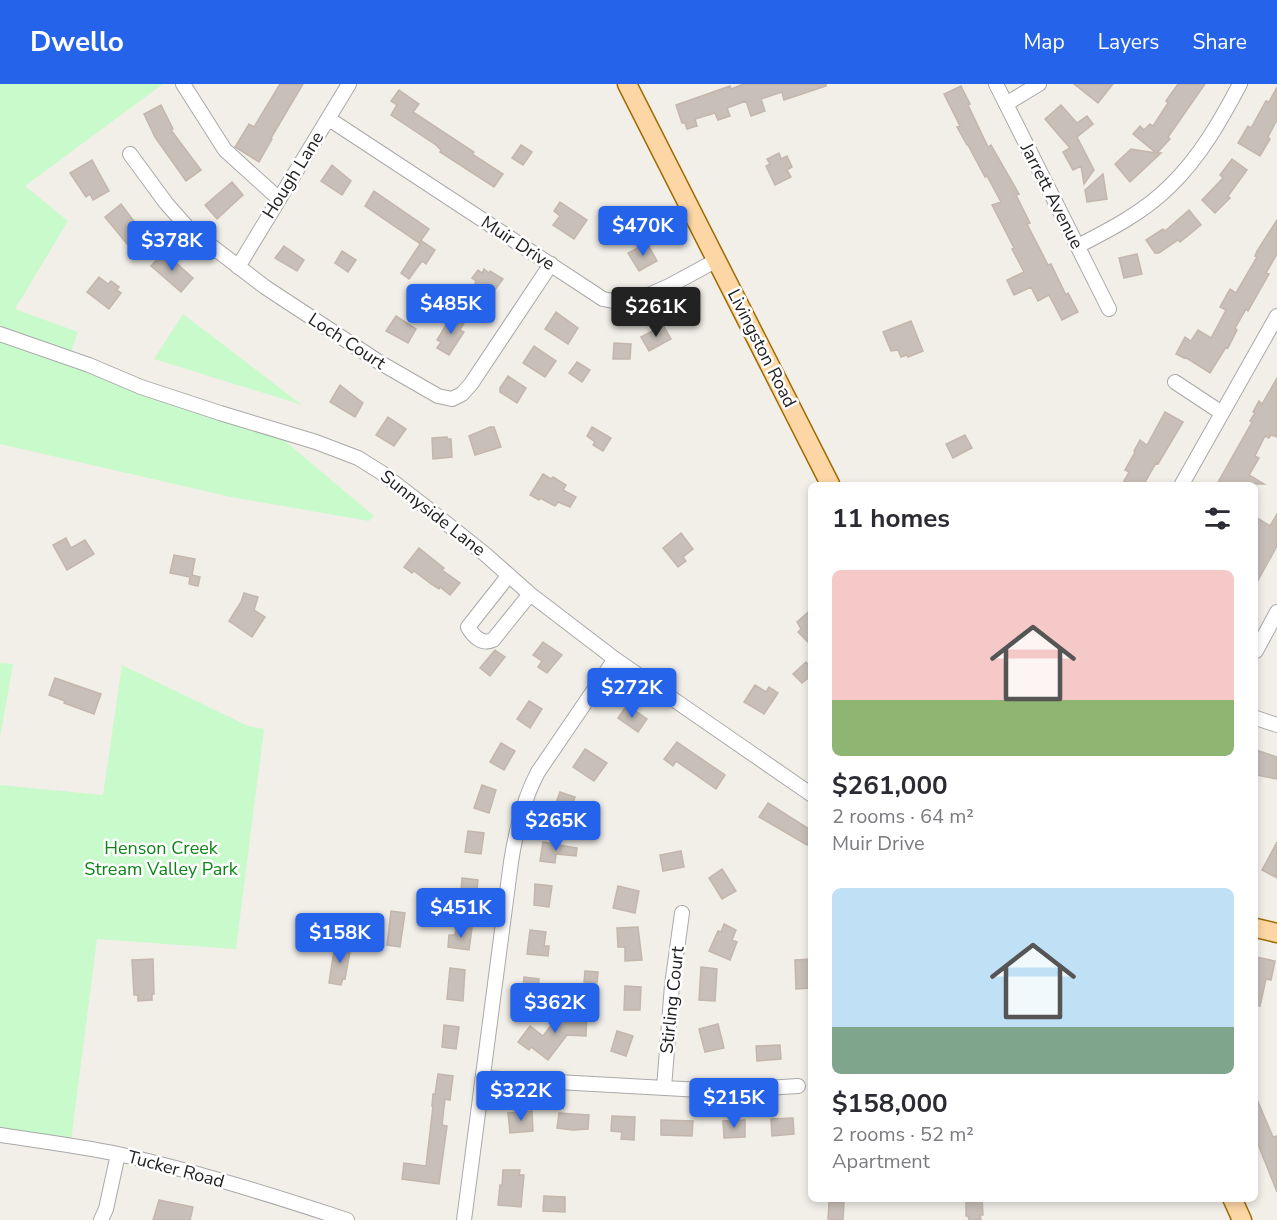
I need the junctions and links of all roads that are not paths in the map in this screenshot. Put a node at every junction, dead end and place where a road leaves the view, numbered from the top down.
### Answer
1 (183, 84) edge
2 (349, 84) edge
3 (996, 84) edge
4 (1039, 84) edge
5 (1240, 84) edge
6 (631, 85) edge
7 (1006, 104) junction
8 (329, 119) junction
9 (130, 153) dead end
10 (278, 198) junction
11 (1078, 246) junction
12 (717, 260) junction
13 (551, 264) junction
14 (238, 267) junction
15 (1108, 309) dead end
16 (1277, 316) edge
17 (0, 334) edge
18 (1175, 382) dead end
19 (1222, 413) junction
20 (829, 482) edge
21 (1183, 482) edge
22 (509, 575) junction
23 (530, 594) junction
24 (1277, 612) edge
25 (1258, 647) edge
26 (615, 658) junction
27 (1258, 719) edge
28 (1277, 725) edge
29 (808, 792) edge
30 (682, 912) dead end
31 (1258, 928) edge
32 (1277, 933) edge
33 (484, 1078) junction
34 (798, 1086) dead end
35 (664, 1088) junction
36 (0, 1135) edge
37 (118, 1154) junction
38 (1234, 1202) edge
39 (101, 1220) edge
40 (347, 1220) edge
41 (464, 1220) edge
42 (1242, 1220) edge

1 - 10 street
2 - 8 street, Hough Lane
3 - 7 street, Jarrett Avenue
4 - 7 street
5 - 11 street
6 - 12 main road, Livingston Road
7 - 11 street, Jarrett Avenue
8 - 10 street, Hough Lane
8 - 13 street, Muir Drive
9 - 14 street, Loch Court
10 - 14 street, Hough Lane
11 - 15 street, Jarrett Avenue
12 - 13 street, Muir Drive
12 - 20 main road, Livingston Road
13 - 14 street, Loch Court
16 - 19 street
17 - 22 street, Sunnyside Lane
18 - 19 street
19 - 21 street
22 - 23 street, Sunnyside Lane
22 - 23 street
23 - 26 street, Sunnyside Lane
24 - 25 street
26 - 29 street, Sunnyside Lane
26 - 33 street
27 - 28 street
30 - 35 street, Stirling Court
31 - 32 main road
33 - 35 street
33 - 41 street
34 - 35 street
36 - 37 street, Tucker Road
37 - 39 street
37 - 40 street, Tucker Road
38 - 42 main road

